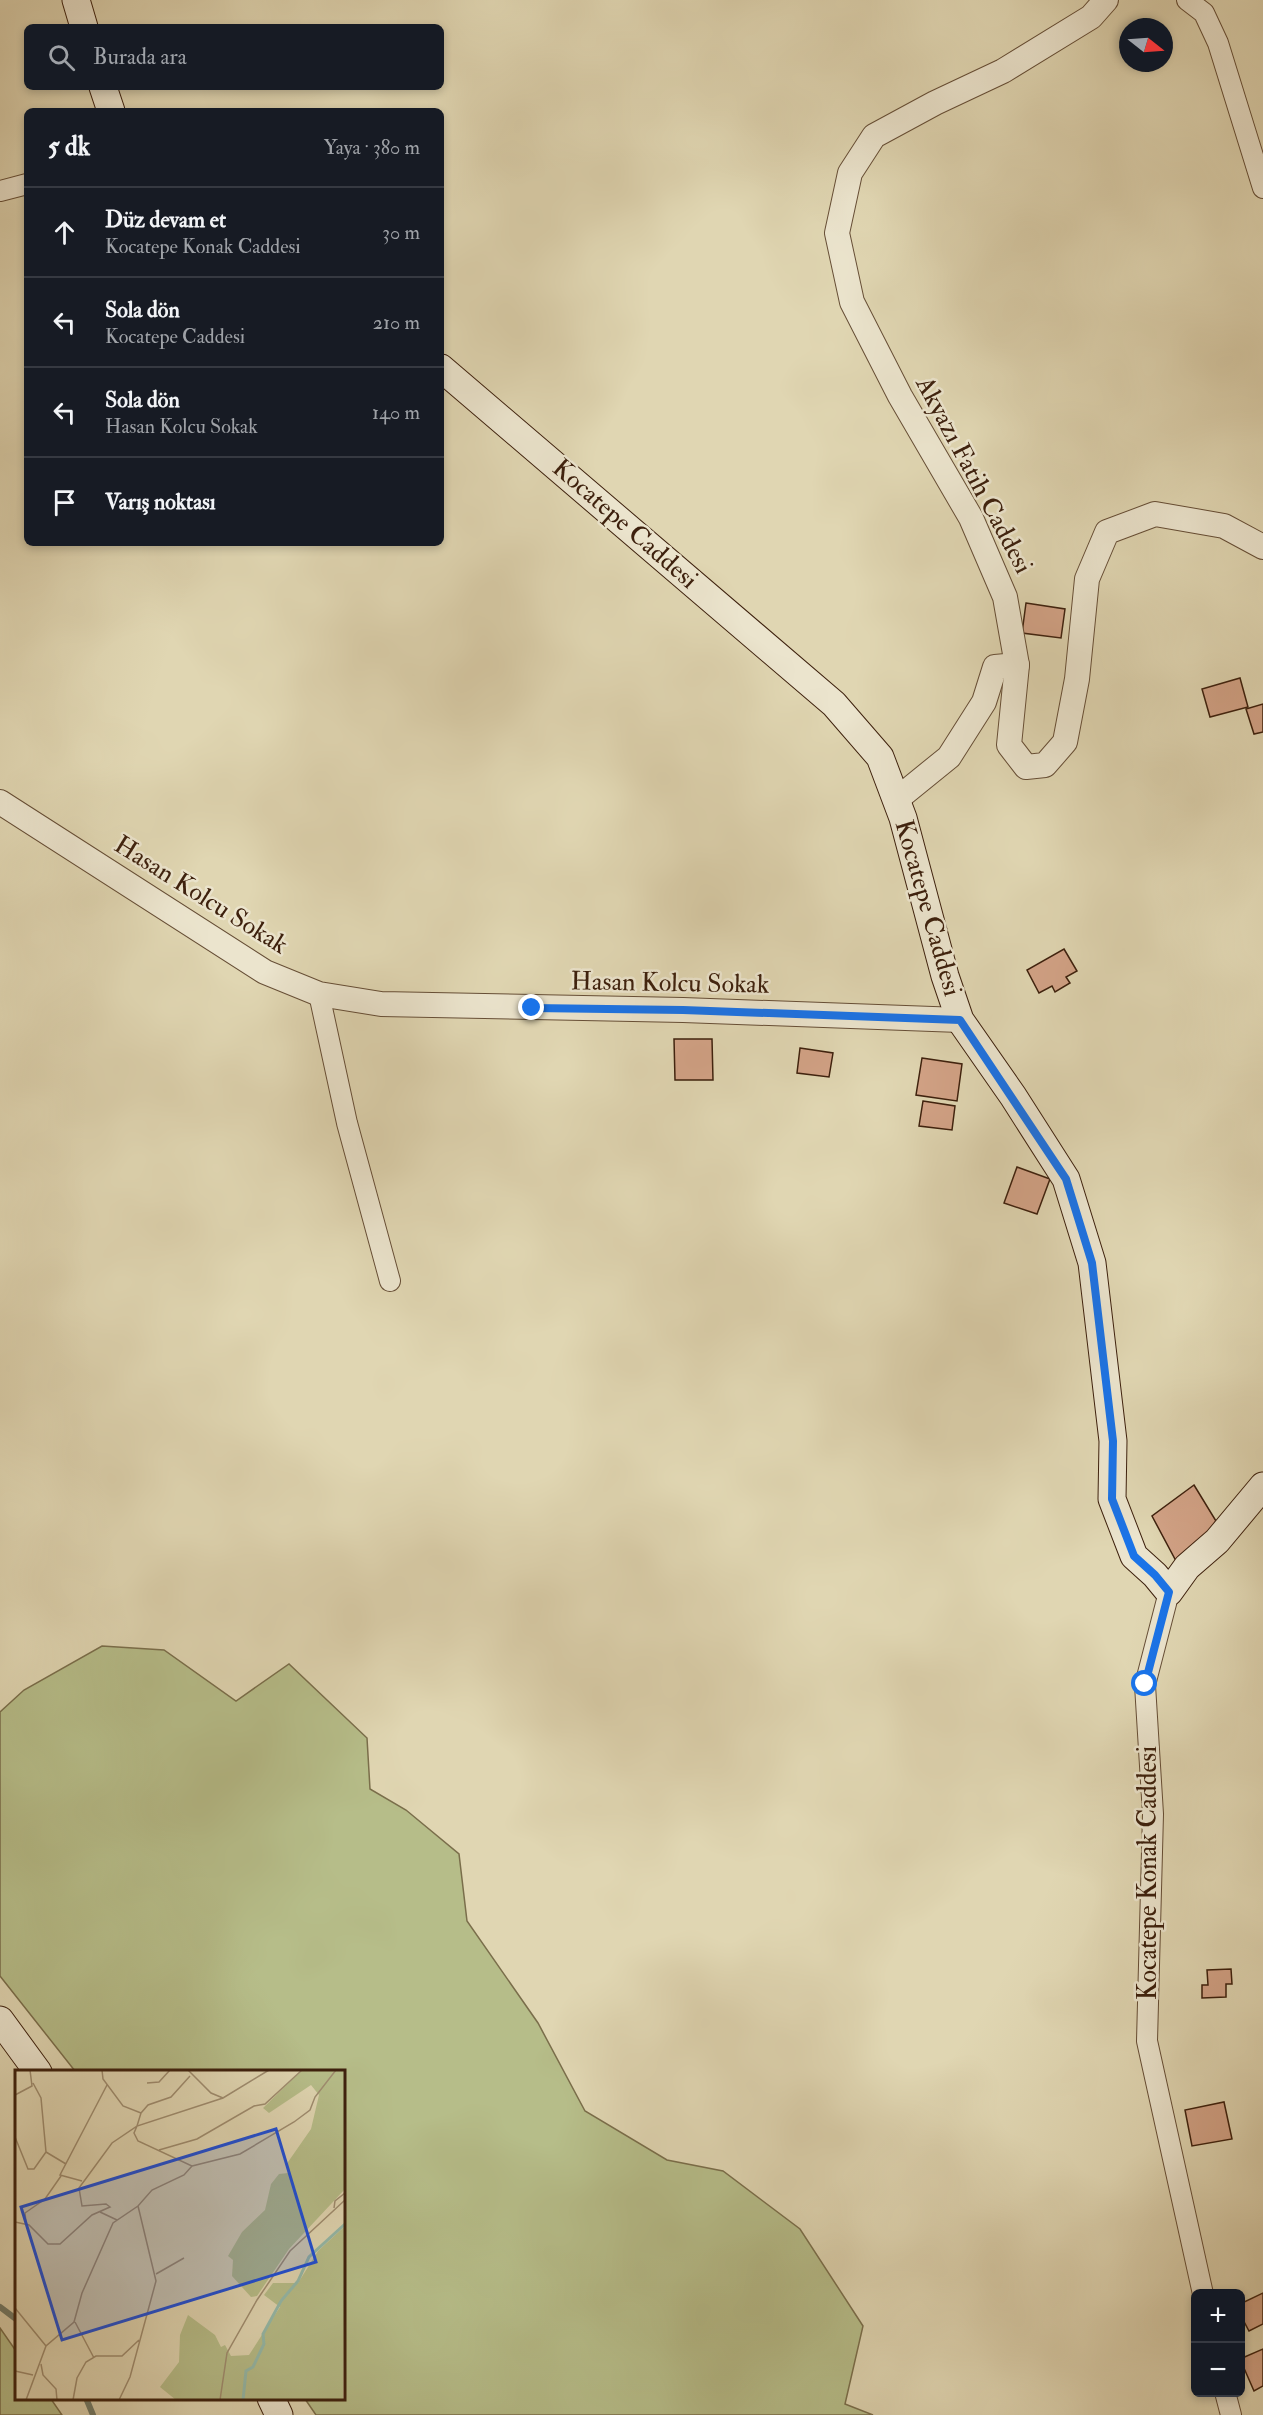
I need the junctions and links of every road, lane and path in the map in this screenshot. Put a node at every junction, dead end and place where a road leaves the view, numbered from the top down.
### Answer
1 (76, 0) edge
2 (1108, 0) edge
3 (1187, 0) edge
4 (83, 24) edge
5 (104, 90) edge
6 (110, 108) edge
7 (24, 185) edge
8 (1263, 188) edge
9 (0, 191) edge
10 (444, 371) edge
11 (1263, 547) edge
12 (1017, 665) junction
13 (896, 800) junction
14 (0, 802) edge
15 (319, 994) junction
16 (960, 1020) junction
17 (390, 1281) dead end
18 (1263, 1486) edge
19 (1169, 1592) junction
20 (0, 2020) edge
21 (37, 2070) edge
22 (1202, 2289) edge
23 (1226, 2397) edge
24 (272, 2400) edge
25 (279, 2415) edge
26 (1231, 2415) edge

1 - 4 main road
2 - 12 street, Akyazı Fatih Caddesi
3 - 8 street
5 - 6 main road
7 - 9 street
10 - 13 main road, Kocatepe Caddesi
11 - 12 street, Akyazı Fatih Caddesi
12 - 13 street
13 - 16 main road, Kocatepe Caddesi
14 - 15 street, Hasan Kolcu Sokak
15 - 16 street, Hasan Kolcu Sokak
15 - 17 street
16 - 19 main road, Kocatepe Caddesi
18 - 19 main road, Kocatepe Konak Caddesi
19 - 22 street, Kocatepe Konak Caddesi
20 - 21 main road
23 - 26 street
24 - 25 main road

